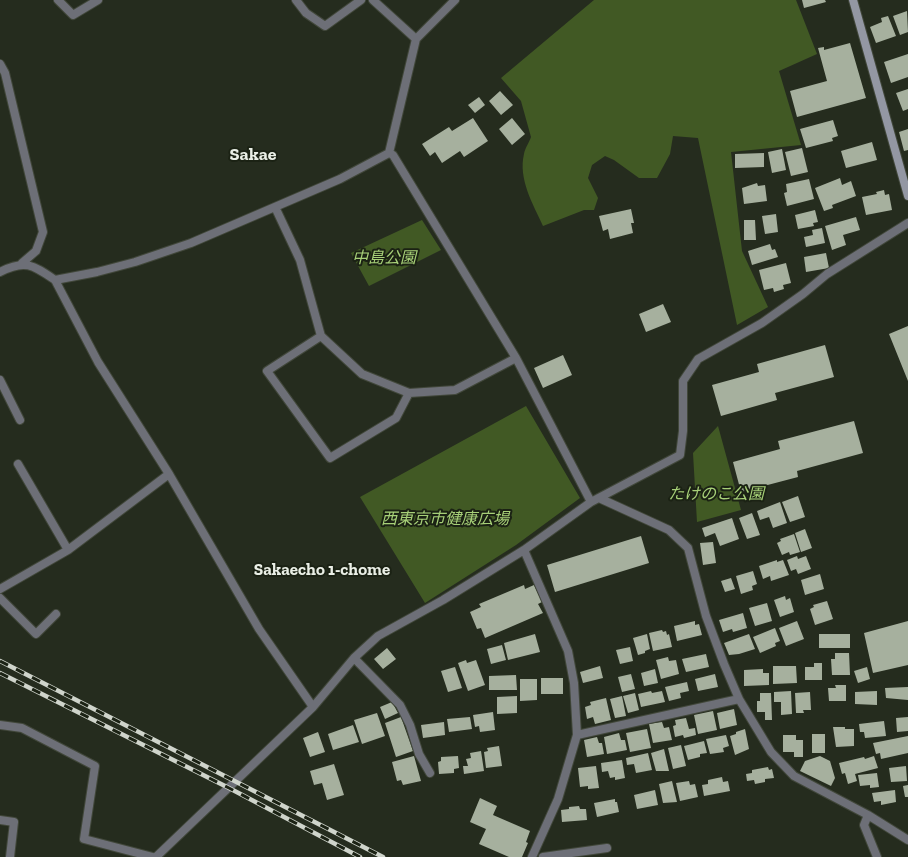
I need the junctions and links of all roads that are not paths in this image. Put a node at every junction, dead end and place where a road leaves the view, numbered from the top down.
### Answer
1 (58, 0) edge
2 (98, 0) edge
3 (296, 0) edge
4 (361, 0) edge
5 (373, 0) edge
6 (455, 0) edge
7 (853, 0) edge
8 (416, 39) junction
9 (0, 64) edge
10 (389, 153) junction
11 (908, 196) edge
12 (275, 207) junction
13 (908, 223) edge
14 (22, 263) junction
15 (0, 272) edge
16 (55, 280) junction
17 (321, 336) junction
18 (516, 358) junction
19 (0, 380) edge
20 (409, 393) junction
21 (20, 420) dead end
22 (18, 464) dead end
23 (169, 474) junction
24 (599, 498) junction
25 (591, 502) junction
26 (68, 550) junction
27 (524, 550) junction
28 (0, 589) edge
29 (0, 598) edge
30 (56, 614) dead end
31 (354, 658) junction
32 (739, 699) junction
33 (313, 707) junction
34 (0, 725) edge
35 (577, 735) junction
36 (430, 773) dead end
37 (868, 815) junction
38 (0, 820) edge
39 (908, 840) edge
40 (607, 848) dead end
41 (578, 855) edge
42 (10, 857) edge
43 (152, 857) edge
44 (156, 857) edge
45 (532, 857) edge
46 (543, 857) edge
47 (877, 857) edge

1 - 2 street
3 - 4 street
5 - 8 street
6 - 8 street
7 - 11 main road
8 - 10 street
9 - 14 street
10 - 12 street
10 - 18 street
12 - 16 street
12 - 17 street
13 - 24 street
14 - 15 street
14 - 16 street
16 - 23 street
17 - 20 street
17 - 20 street
18 - 20 street
18 - 25 street
19 - 21 street
22 - 26 street
23 - 26 street
23 - 33 street
24 - 25 street
24 - 32 street
25 - 27 street
26 - 28 street
27 - 31 street
27 - 35 street
29 - 30 street
31 - 33 street
31 - 36 street
32 - 35 street
32 - 37 street
33 - 44 street
34 - 43 street
35 - 45 street
37 - 39 street
37 - 47 street
38 - 42 street
40 - 41 street
41 - 46 street

